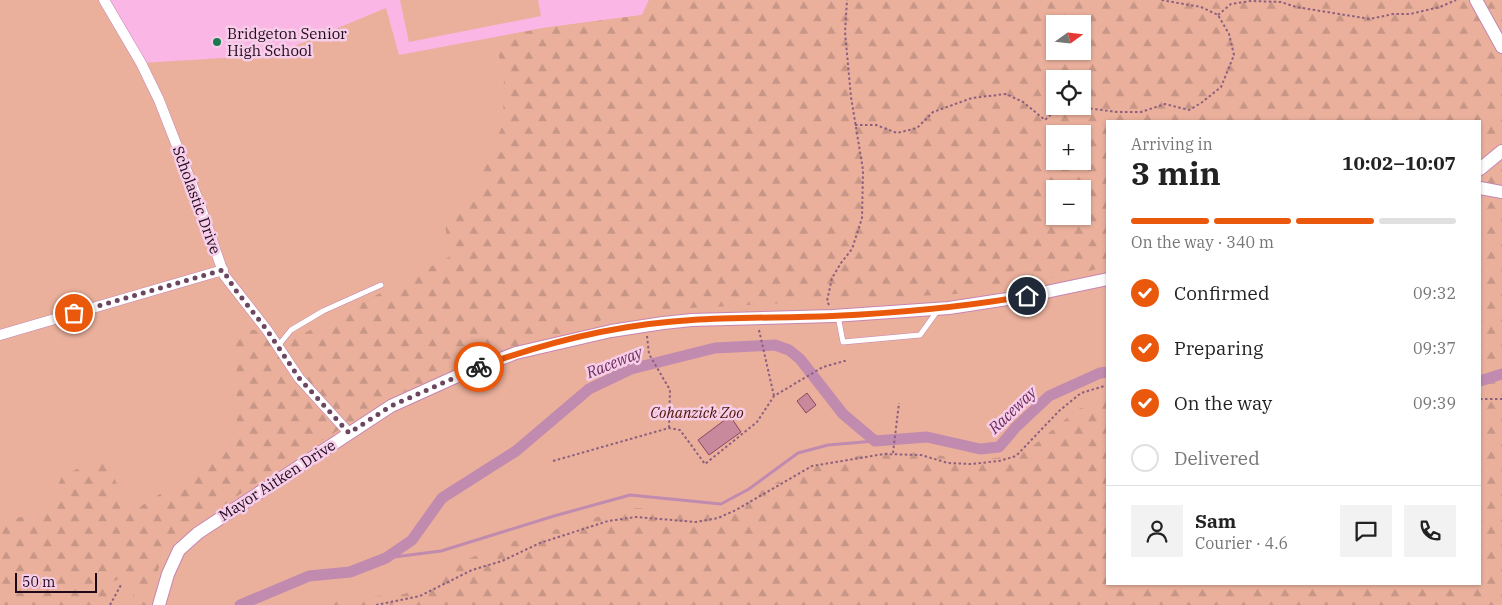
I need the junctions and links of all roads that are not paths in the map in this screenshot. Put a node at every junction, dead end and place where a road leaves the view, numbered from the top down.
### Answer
1 (104, 0) edge
2 (1476, 0) edge
3 (1502, 47) edge
4 (1502, 151) edge
5 (1481, 168) edge
6 (1481, 188) edge
7 (1502, 192) edge
8 (223, 270) junction
9 (1106, 279) edge
10 (380, 285) dead end
11 (939, 308) junction
12 (836, 316) junction
13 (0, 335) edge
14 (278, 347) junction
15 (349, 433) junction
16 (159, 605) edge

1 - 8 street, Scholastic Drive
2 - 3 street
4 - 5 street
6 - 7 street
8 - 13 street
8 - 14 street, Scholastic Drive
9 - 11 street, Mayor Aitken Drive
10 - 14 lane
11 - 12 street, Mayor Aitken Drive
11 - 12 lane
12 - 15 street, Mayor Aitken Drive
14 - 15 street, Scholastic Drive
15 - 16 street, Mayor Aitken Drive

